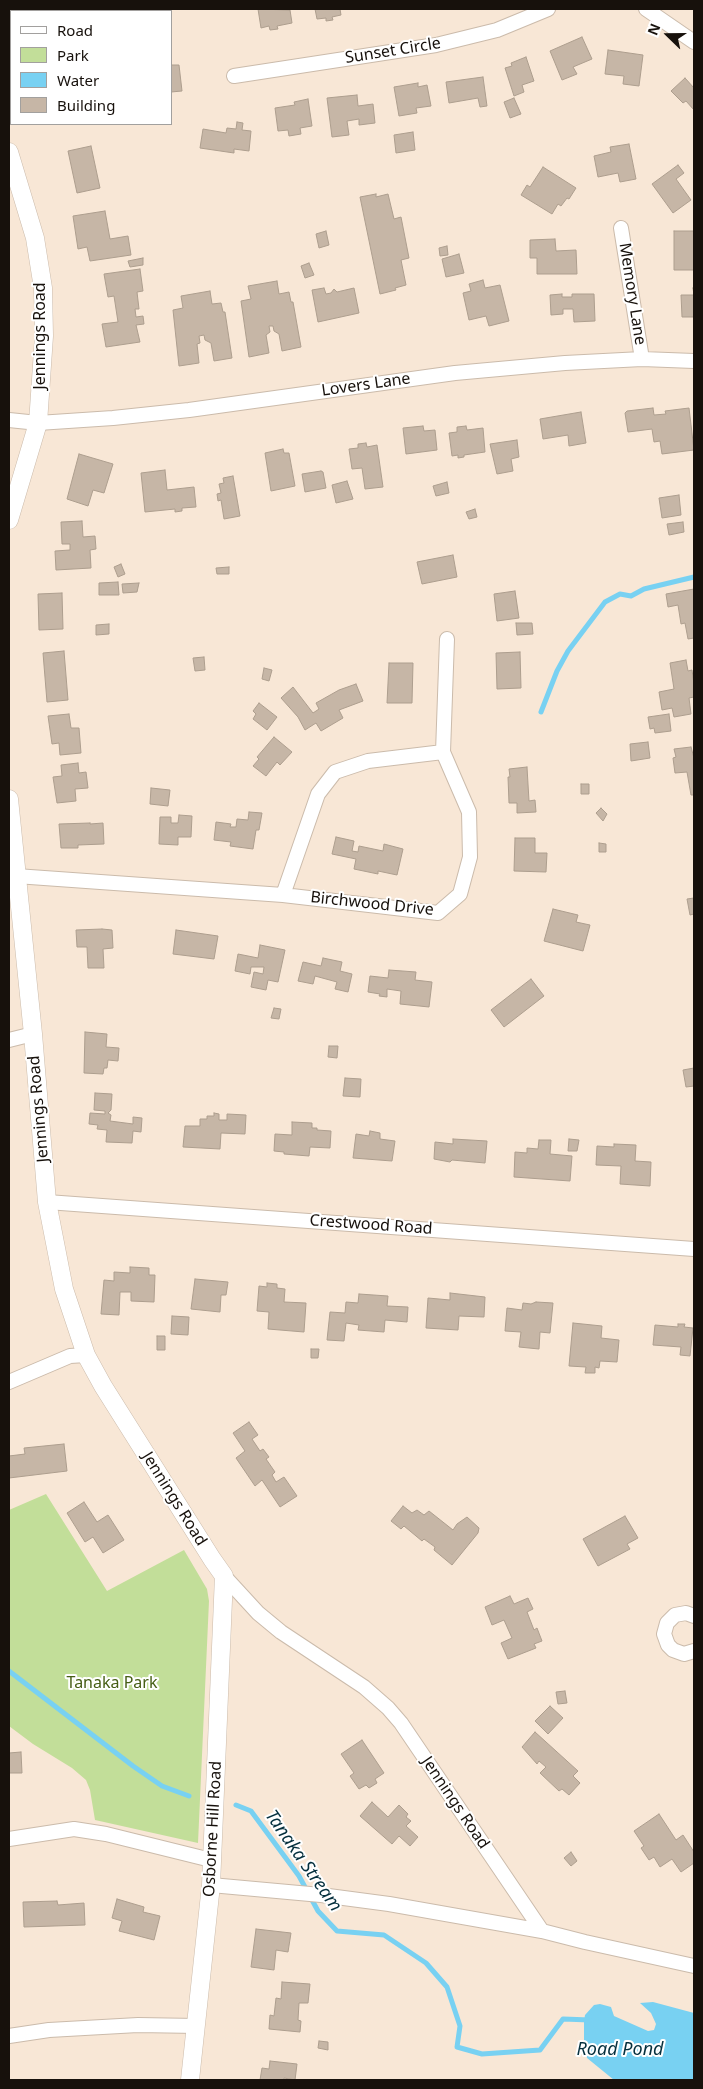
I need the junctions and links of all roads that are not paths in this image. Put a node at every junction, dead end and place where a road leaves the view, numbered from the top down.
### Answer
1 (548, 9) edge
2 (646, 9) edge
3 (694, 42) edge
4 (234, 76) dead end
5 (9, 152) edge
6 (621, 228) dead end
7 (642, 359) junction
8 (694, 361) edge
9 (9, 420) edge
10 (38, 423) junction
11 (9, 520) edge
12 (447, 640) dead end
13 (443, 752) junction
14 (9, 799) edge
15 (16, 876) junction
16 (283, 895) junction
17 (33, 1034) junction
18 (9, 1040) edge
19 (47, 1202) junction
20 (694, 1248) edge
21 (86, 1355) junction
22 (9, 1382) edge
23 (224, 1576) junction
24 (694, 1616) edge
25 (693, 1655) edge
26 (9, 1839) edge
27 (211, 1860) junction
28 (211, 1885) junction
29 (542, 1930) junction
30 (694, 1966) edge
31 (197, 2026) junction
32 (9, 2036) edge
33 (190, 2080) edge

1 - 4 street, Sunset Circle
2 - 3 street
5 - 10 street, Jennings Road
6 - 7 street, Memory Lane
7 - 8 street, Lovers Lane
7 - 10 street, Lovers Lane
9 - 10 street, Lovers Lane
10 - 11 street, Jennings Road
12 - 13 street, Birchwood Drive
13 - 16 street
13 - 16 street, Birchwood Drive
14 - 15 street, Jennings Road
15 - 16 street, Birchwood Drive
15 - 17 street, Jennings Road
17 - 18 street
17 - 19 street, Jennings Road
19 - 20 street, Crestwood Road
19 - 21 street, Jennings Road
21 - 22 street
21 - 23 street, Jennings Road
23 - 27 street, Osborne Hill Road
23 - 29 street, Jennings Road
24 - 25 street
26 - 27 street
27 - 28 street, Osborne Hill Road
28 - 29 street
28 - 31 street, Osborne Hill Road
29 - 30 street
31 - 32 street
31 - 33 street, Osborne Hill Road

